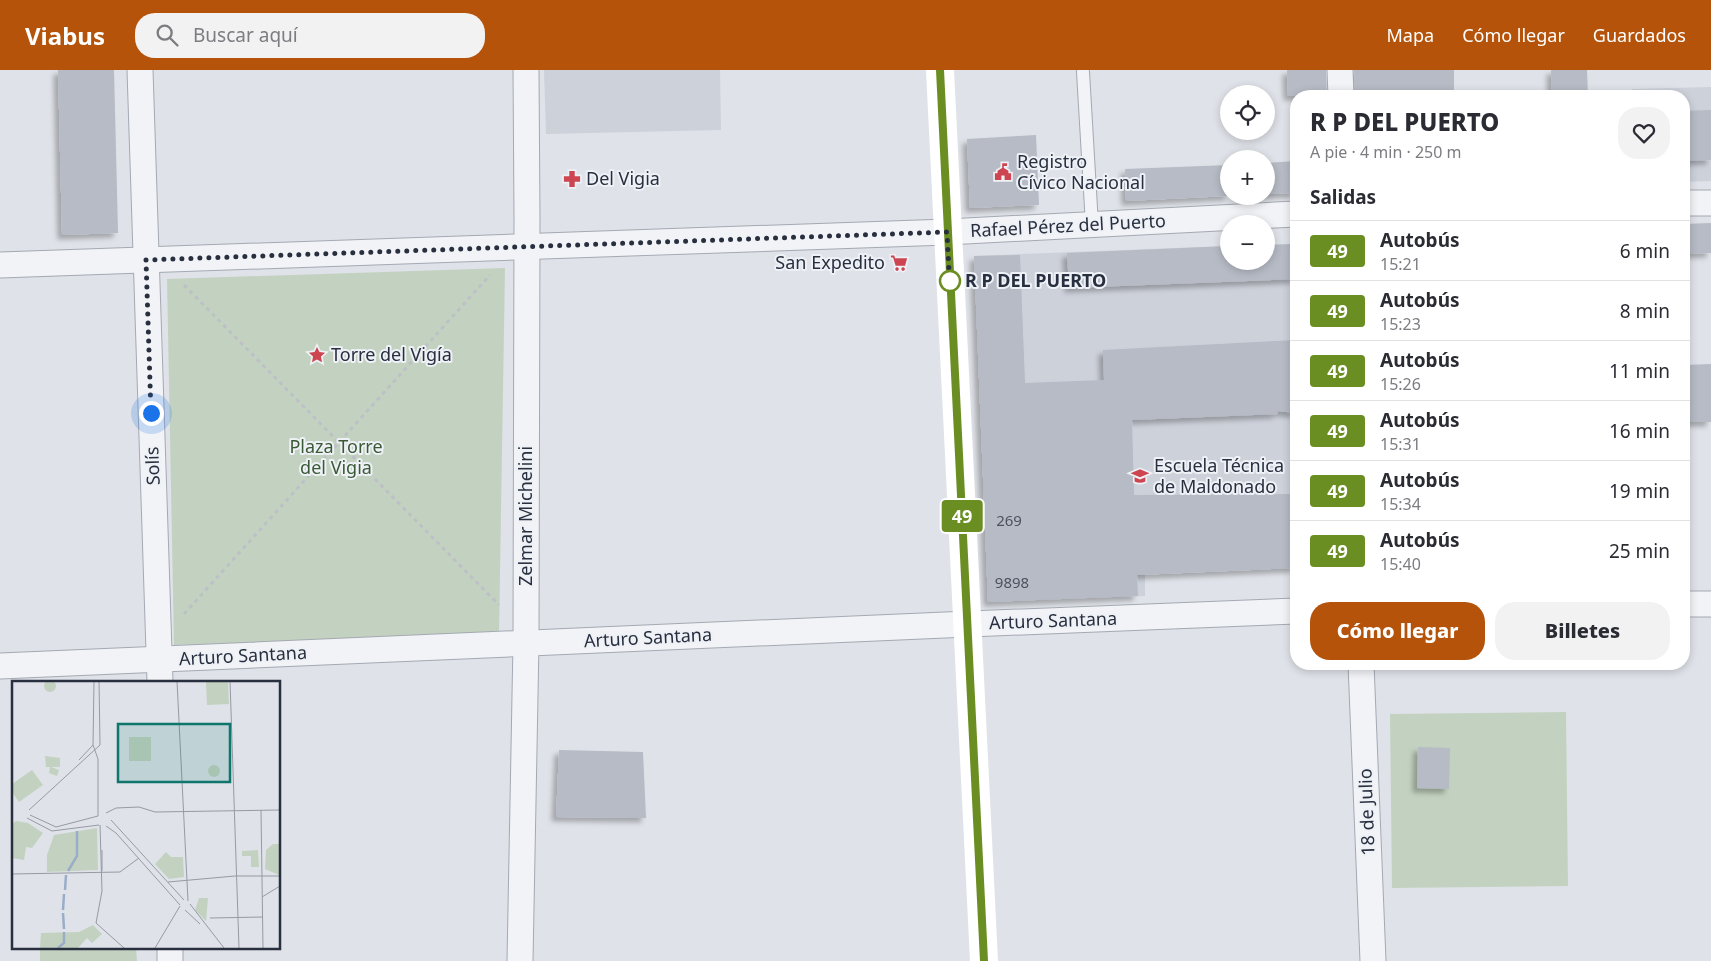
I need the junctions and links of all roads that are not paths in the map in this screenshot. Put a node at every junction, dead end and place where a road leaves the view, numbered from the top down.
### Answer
1 (140, 70) edge
2 (526, 70) edge
3 (940, 70) edge
4 (1340, 70) edge
5 (1083, 72) dead end
6 (1341, 90) edge
7 (1690, 203) edge
8 (1711, 203) edge
9 (1290, 214) edge
10 (1092, 224) junction
11 (947, 232) junction
12 (521, 247) junction
13 (152, 260) junction
14 (0, 265) edge
15 (1690, 604) edge
16 (1711, 604) edge
17 (1290, 611) edge
18 (968, 624) junction
19 (526, 638) junction
20 (159, 661) edge
21 (0, 666) edge
22 (1362, 670) edge
23 (170, 948) edge
24 (170, 961) edge
25 (520, 961) edge
26 (984, 961) edge
27 (1373, 961) edge

1 - 13 street, Solís
2 - 12 street, Zelmar Michelini
3 - 11 street
4 - 6 street
5 - 10 lane
7 - 8 street
9 - 10 street, Rafael Pérez del Puerto
10 - 11 street, Rafael Pérez del Puerto
11 - 12 street, Rafael Pérez del Puerto
11 - 18 street
12 - 13 street, Rafael Pérez del Puerto
12 - 19 street, Zelmar Michelini
13 - 14 street, Rafael Pérez del Puerto
13 - 20 street, Solís
15 - 16 street
17 - 18 street, Arturo Santana
18 - 19 street, Arturo Santana
18 - 26 street
19 - 20 street, Arturo Santana
19 - 25 street, Zelmar Michelini
20 - 21 street, Arturo Santana
22 - 27 street, 18 de Julio
23 - 24 street

